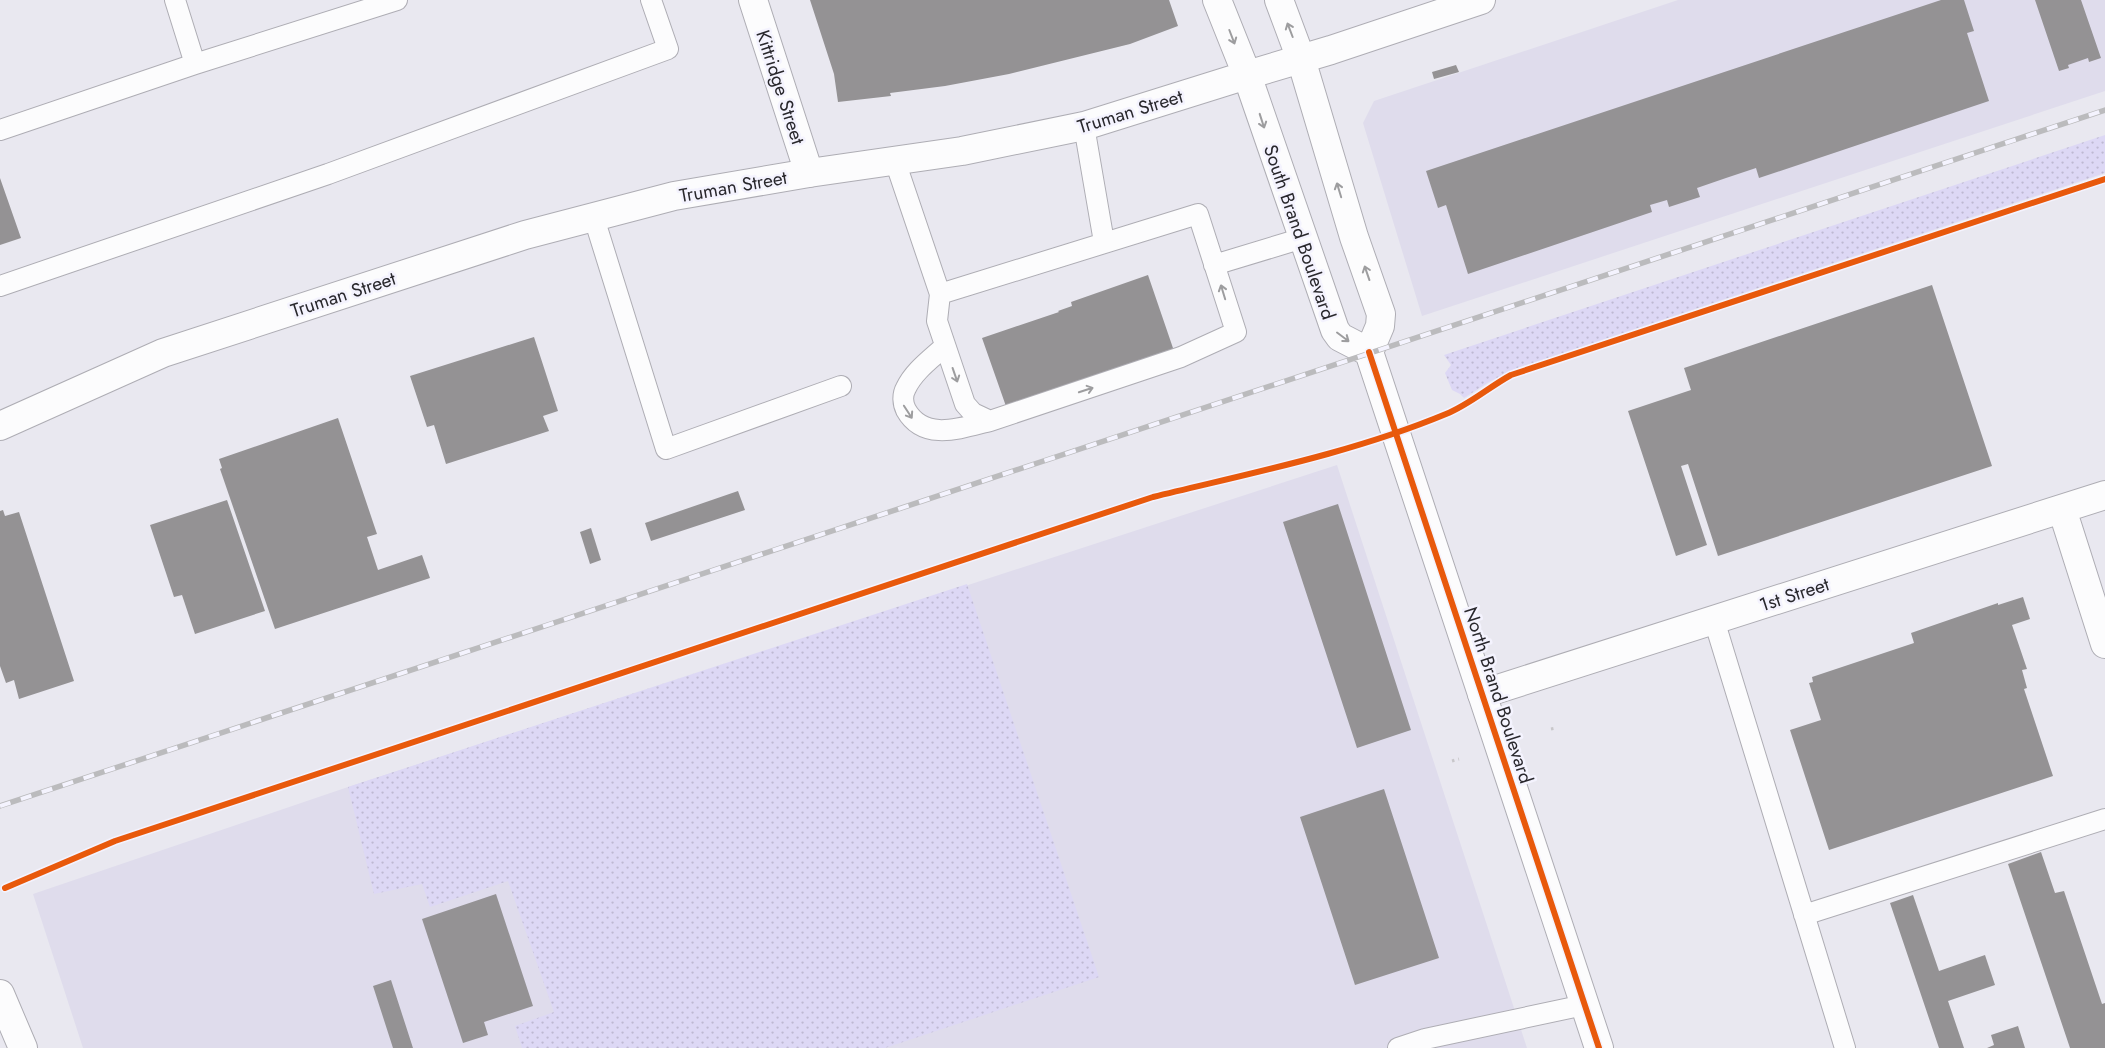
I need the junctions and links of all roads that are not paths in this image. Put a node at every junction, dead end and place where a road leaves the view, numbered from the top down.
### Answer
1 (175, 0) edge
2 (397, 0) edge
3 (651, 0) edge
4 (754, 0) edge
5 (1217, 0) edge
6 (1278, 0) edge
7 (1481, 0) edge
8 (1301, 59) junction
9 (195, 64) junction
10 (1247, 75) junction
11 (1084, 126) junction
12 (0, 130) edge
13 (895, 161) junction
14 (809, 173) junction
15 (594, 218) junction
16 (1303, 238) junction
17 (1104, 242) junction
18 (1214, 265) junction
19 (0, 286) edge
20 (940, 294) junction
21 (945, 346) junction
22 (1369, 352) junction
23 (841, 386) dead end
24 (990, 421) junction
25 (0, 426) edge
26 (2105, 495) edge
27 (2062, 509) junction
28 (1714, 620) junction
29 (2105, 644) edge
30 (1482, 694) junction
31 (2105, 819) edge
32 (1804, 915) junction
33 (0, 994) edge
34 (1584, 1005) junction
35 (23, 1048) edge
36 (1398, 1048) edge
37 (1599, 1048) edge
38 (1845, 1048) edge

1 - 9 lane
2 - 9 lane
3 - 19 lane
4 - 14 street, Kittridge Street
5 -> 10 street, South Brand Boulevard
8 -> 6 street
7 - 8 street, Truman Street
8 - 10 street, Truman Street
22 -> 8 street
9 - 12 lane
10 - 11 street, Truman Street
10 -> 16 street, South Brand Boulevard
11 - 13 street, Truman Street
11 - 17 lane
13 - 14 street, Truman Street
13 - 20 lane
14 - 15 street, Truman Street
15 - 23 lane
15 - 25 street, Truman Street
16 - 18 lane
16 -> 22 street, South Brand Boulevard
17 - 18 lane
17 - 20 lane
24 -> 18 lane
20 - 21 lane
21 -> 24 lane
21 -> 24 lane
22 - 30 street, North Brand Boulevard
26 - 27 street, 1st Street
27 - 28 street, 1st Street
27 - 29 street
28 - 30 street, 1st Street
28 - 32 lane
30 - 34 street, North Brand Boulevard
31 - 32 lane
32 - 38 lane
33 - 35 street
34 - 36 lane
34 - 37 street, North Brand Boulevard

